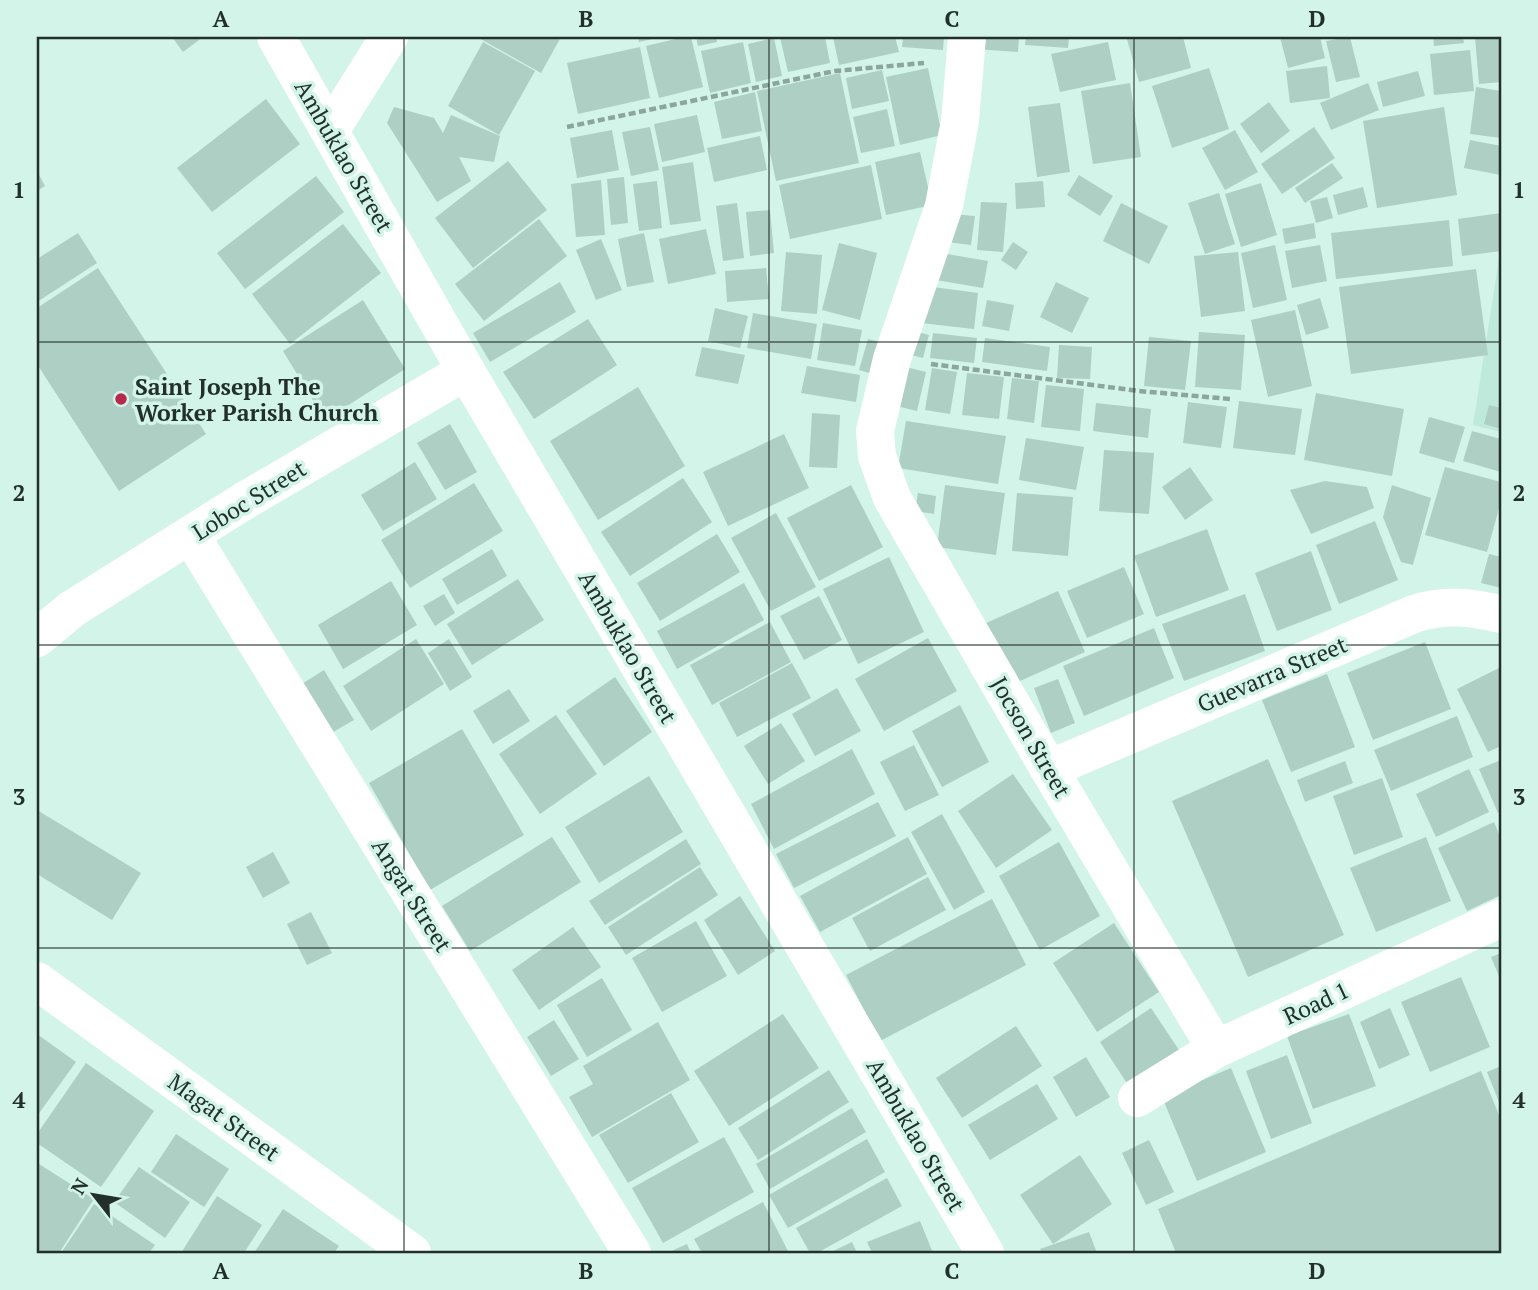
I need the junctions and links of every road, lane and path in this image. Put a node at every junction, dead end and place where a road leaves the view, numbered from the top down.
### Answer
1 (276, 37) edge
2 (389, 37) edge
3 (965, 51) edge
4 (567, 127) dead end
5 (330, 131) junction
6 (892, 359) junction
7 (466, 371) junction
8 (1230, 399) dead end
9 (191, 536) junction
10 (1501, 614) edge
11 (37, 638) edge
12 (1049, 769) junction
13 (1501, 918) edge
14 (37, 981) edge
15 (1216, 1049) junction
16 (1137, 1098) dead end
17 (412, 1253) edge
18 (632, 1253) edge
19 (985, 1253) edge

1 - 5 street, Ambuklao Street
2 - 5 street
3 - 4 path
3 - 6 street, Jocson Street
5 - 7 street, Ambuklao Street
6 - 8 path
6 - 12 street, Jocson Street
7 - 9 street, Loboc Street
7 - 19 street, Ambuklao Street
9 - 11 street, Loboc Street
9 - 18 street, Angat Street
10 - 12 street, Guevarra Street
12 - 15 street, Jocson Street
13 - 15 street, Road 1
14 - 17 street, Magat Street
15 - 16 street, Road 1

